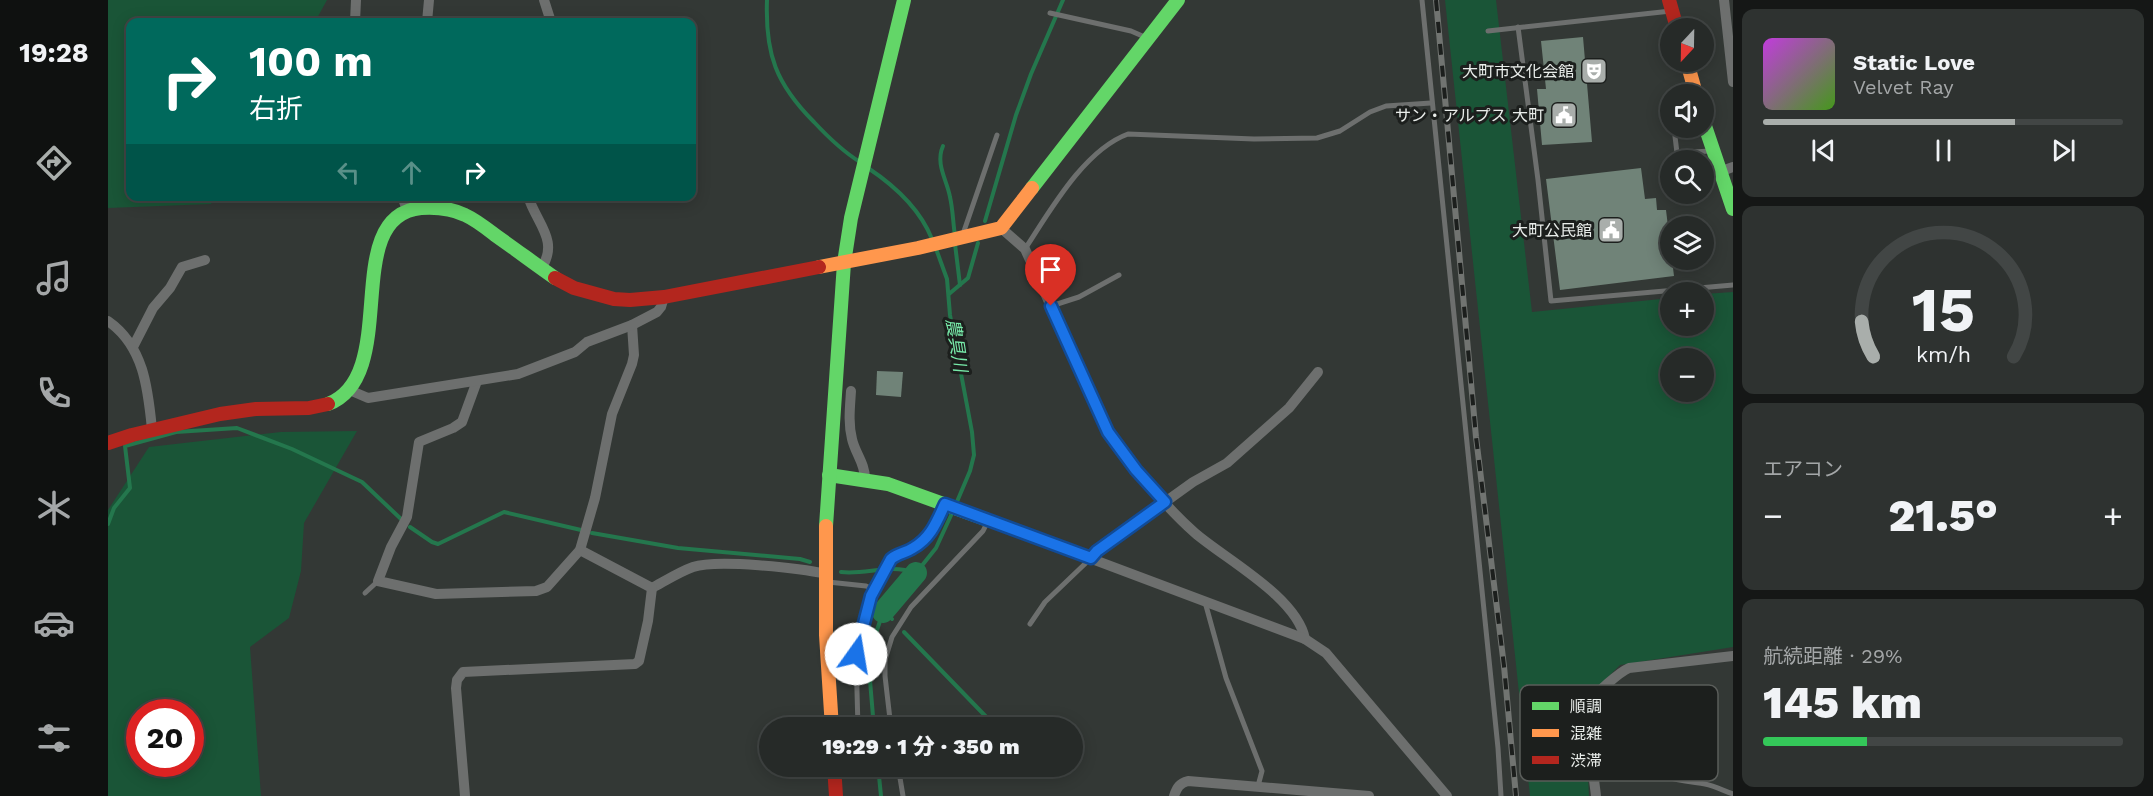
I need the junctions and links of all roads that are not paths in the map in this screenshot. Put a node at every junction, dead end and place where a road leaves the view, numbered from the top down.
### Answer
1 (356, 0) edge
2 (429, 0) edge
3 (544, 0) edge
4 (904, 0) edge
5 (1178, 0) edge
6 (1422, 0) edge
7 (1724, 0) edge
8 (1671, 5) edge
9 (1051, 13) dead end
10 (355, 18) edge
11 (427, 18) edge
12 (550, 18) edge
13 (1518, 27) junction
14 (1488, 31) dead end
15 (1148, 39) junction
16 (1733, 82) edge
17 (1431, 103) junction
18 (997, 135) dead end
19 (1708, 138) edge
20 (1712, 150) edge
21 (1714, 156) edge
22 (1733, 167) edge
23 (1719, 172) junction
24 (530, 201) edge
25 (405, 203) edge
26 (1732, 204) edge
27 (1001, 228) junction
28 (962, 237) junction
29 (1025, 249) junction
30 (205, 260) dead end
31 (844, 262) junction
32 (541, 269) junction
33 (1119, 275) dead end
34 (1733, 285) edge
35 (664, 297) junction
36 (1051, 306) junction
37 (108, 321) edge
38 (632, 325) junction
39 (133, 347) junction
40 (1318, 372) dead end
41 (477, 381) junction
42 (349, 387) junction
43 (851, 391) dead end
44 (152, 429) junction
45 (108, 443) edge
46 (829, 475) junction
47 (865, 479) junction
48 (1165, 502) junction
49 (947, 505) junction
50 (984, 519) junction
51 (580, 550) junction
52 (1091, 558) junction
53 (826, 578) junction
54 (378, 581) junction
55 (652, 588) junction
56 (875, 590) junction
57 (365, 593) dead end
58 (1205, 602) junction
59 (1030, 624) dead end
60 (1305, 639) junction
61 (1733, 656) edge
62 (1607, 685) edge
63 (831, 717) edge
64 (858, 717) edge
65 (890, 717) edge
66 (835, 777) edge
67 (900, 777) edge
68 (1595, 781) edge
69 (1686, 781) edge
70 (1258, 786) junction
71 (1733, 794) edge
72 (465, 796) edge
73 (836, 796) edge
74 (903, 796) edge
75 (1174, 796) edge
76 (1369, 796) edge
77 (1447, 796) edge
78 (1501, 796) edge
79 (1596, 796) edge

1 - 10 street
2 - 11 street
3 - 12 street
4 - 31 street
5 - 15 street
6 - 17 lane
7 - 16 street
8 - 13 lane
9 - 15 lane
13 - 14 lane
13 - 34 lane
15 - 27 street
17 - 29 lane
17 - 78 lane
18 - 28 lane
19 - 20 street
21 - 23 street
22 - 23 street
23 - 26 street
24 - 32 street
25 - 32 street
25 - 42 street
27 - 28 street
27 - 29 street
28 - 31 street
29 - 36 street
30 - 39 street
31 - 35 street
31 - 46 street
32 - 35 street
33 - 36 lane
35 - 38 street
36 - 48 street
37 - 39 street
38 - 41 street
38 - 51 street
39 - 44 street
40 - 48 street
41 - 42 street
41 - 54 street
42 - 44 street
43 - 47 street
44 - 45 street
46 - 47 street
46 - 53 street
47 - 49 street
48 - 52 street
48 - 60 street
49 - 50 street
49 - 56 lane
50 - 52 street
50 - 65 lane
51 - 54 street
51 - 55 street
52 - 58 street
52 - 59 lane
53 - 55 street
53 - 56 lane
53 - 63 street
54 - 57 lane
55 - 72 street
56 - 64 lane
58 - 60 street
58 - 70 lane
60 - 77 street
61 - 62 street
66 - 73 street
67 - 74 lane
68 - 79 street
69 - 71 lane
70 - 75 street
70 - 76 street

